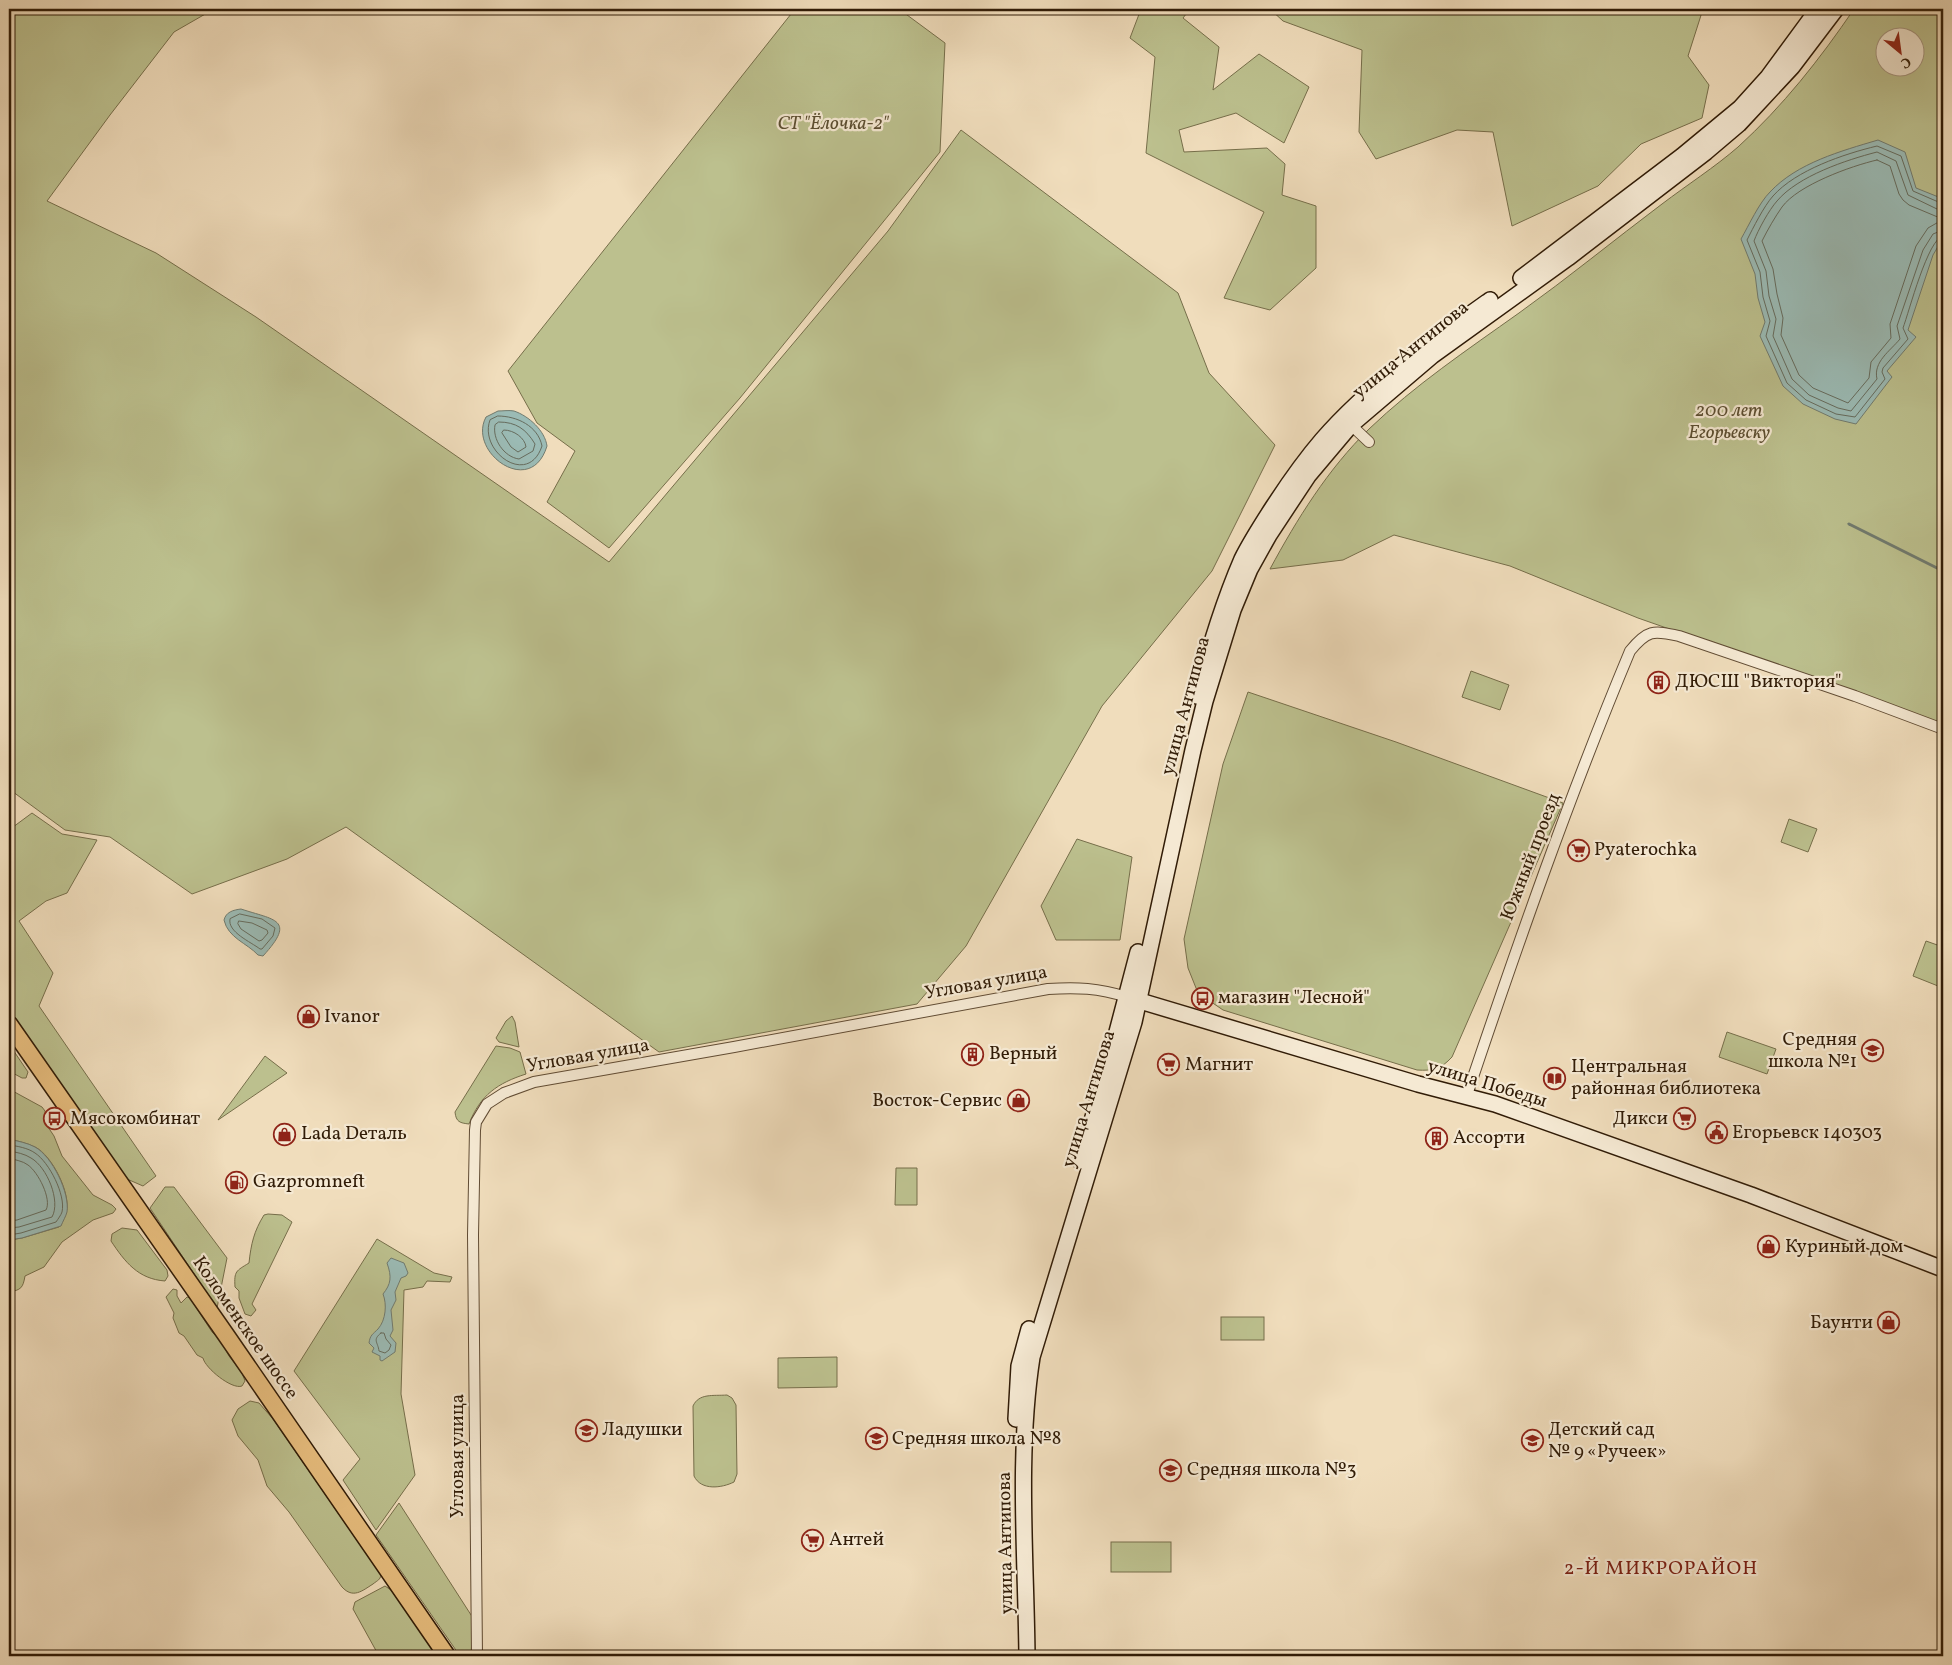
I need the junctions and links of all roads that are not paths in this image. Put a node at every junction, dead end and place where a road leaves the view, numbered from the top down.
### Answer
1 (1818, 9) edge
2 (1836, 9) edge
3 (1351, 426) junction
4 (1369, 442) dead end
5 (1943, 729) edge
6 (1132, 998) junction
7 (9, 1024) edge
8 (1467, 1095) junction
9 (1943, 1269) edge
10 (447, 1656) edge
11 (477, 1656) edge
12 (1017, 1656) edge
13 (1027, 1656) edge

1 - 6 main road, улица Антипова
2 - 3 main road, улица Антипова
3 - 4 street
3 - 6 main road, улица Антипова
5 - 8 street, Южный проезд
6 - 8 main road, улица Победы
6 - 11 street, Угловая улица
6 - 12 main road, улица Антипова
6 - 13 main road, улица Антипова
7 - 10 main road, Коломенское шоссе
8 - 9 main road, улица Победы

